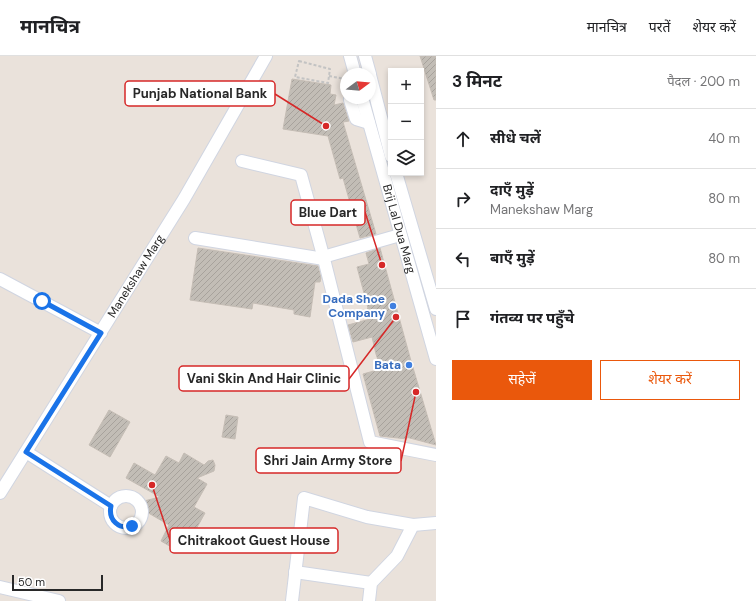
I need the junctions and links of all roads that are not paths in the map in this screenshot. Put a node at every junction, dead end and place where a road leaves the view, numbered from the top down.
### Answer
1 (266, 56) edge
2 (350, 56) edge
3 (365, 56) edge
4 (353, 68) edge
5 (368, 68) edge
6 (376, 97) edge
7 (351, 104) edge
8 (364, 104) edge
9 (369, 123) junction
10 (388, 144) edge
11 (242, 161) dead end
12 (397, 176) edge
13 (400, 235) junction
14 (195, 238) dead end
15 (324, 258) junction
16 (0, 279) edge
17 (436, 309) edge
18 (101, 333) junction
19 (436, 359) edge
20 (26, 452) junction
21 (436, 456) edge
22 (0, 493) edge
23 (111, 506) dead end
24 (436, 523) edge
25 (414, 526) junction
26 (295, 572) junction
27 (371, 582) junction
28 (0, 587) edge
29 (59, 601) edge
30 (292, 601) edge
31 (369, 601) edge

1 - 18 street, Manekshaw Marg
2 - 4 street
3 - 5 street
6 - 10 street
7 - 9 street
8 - 9 street, Brij Lal Dua Marg
9 - 13 street, Brij Lal Dua Marg
11 - 15 street
12 - 17 street, Brij Lal Dua Marg
13 - 15 street
13 - 19 street, Brij Lal Dua Marg
14 - 15 street
15 - 21 street
16 - 18 street
18 - 20 street, Manekshaw Marg
20 - 22 street, Manekshaw Marg
20 - 23 street
24 - 25 street
25 - 26 street
25 - 27 street
26 - 27 street
26 - 30 street
27 - 31 street
28 - 29 street

